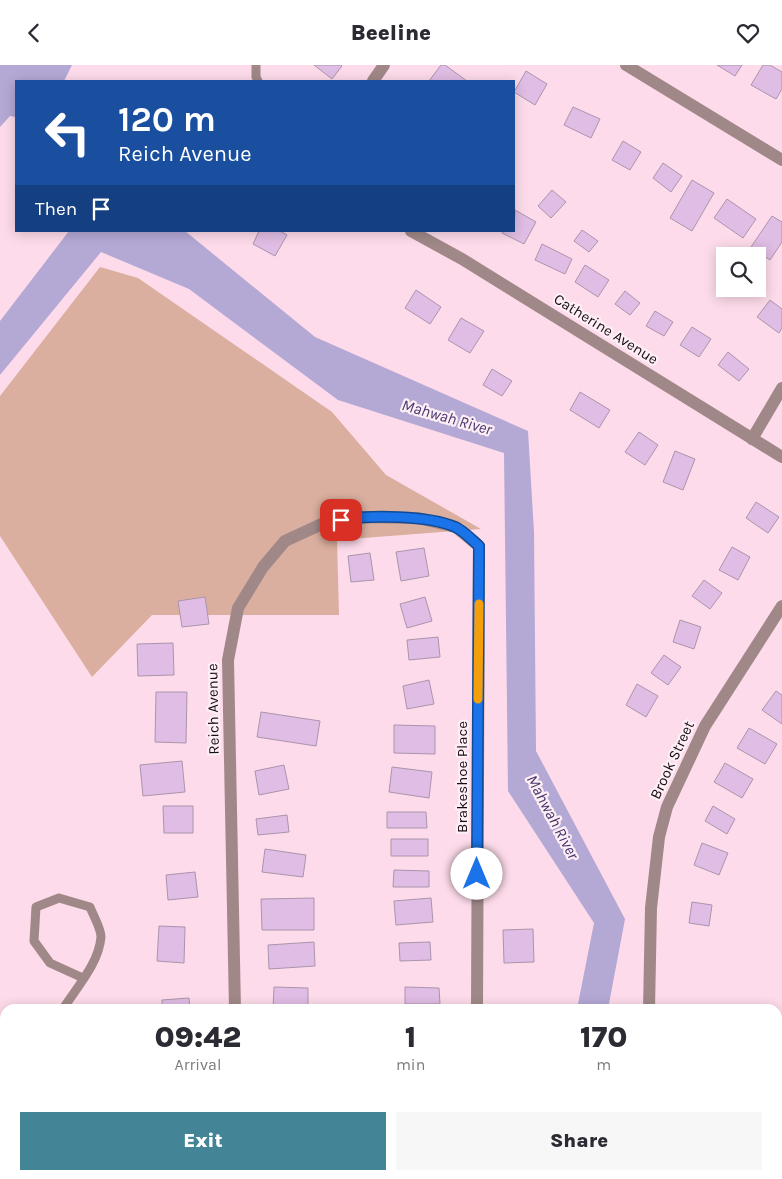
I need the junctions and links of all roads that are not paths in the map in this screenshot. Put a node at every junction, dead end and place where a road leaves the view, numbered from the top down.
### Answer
1 (256, 65) edge
2 (384, 65) edge
3 (626, 65) edge
4 (258, 80) edge
5 (375, 80) edge
6 (782, 160) edge
7 (413, 232) edge
8 (782, 388) edge
9 (752, 439) junction
10 (782, 457) edge
11 (479, 546) joint
12 (782, 606) edge
13 (83, 978) junction
14 (66, 1004) edge
15 (235, 1004) edge
16 (477, 1004) edge
17 (650, 1004) edge

1 - 4 lane
2 - 5 street
3 - 6 street
7 - 9 street, Catherine Avenue
8 - 9 street
9 - 10 street, Catherine Avenue
11 - 15 street, Reich Avenue
11 - 16 street, Brakeshoe Place
12 - 17 street, Brook Street
13 - 13 lane
13 - 14 lane

